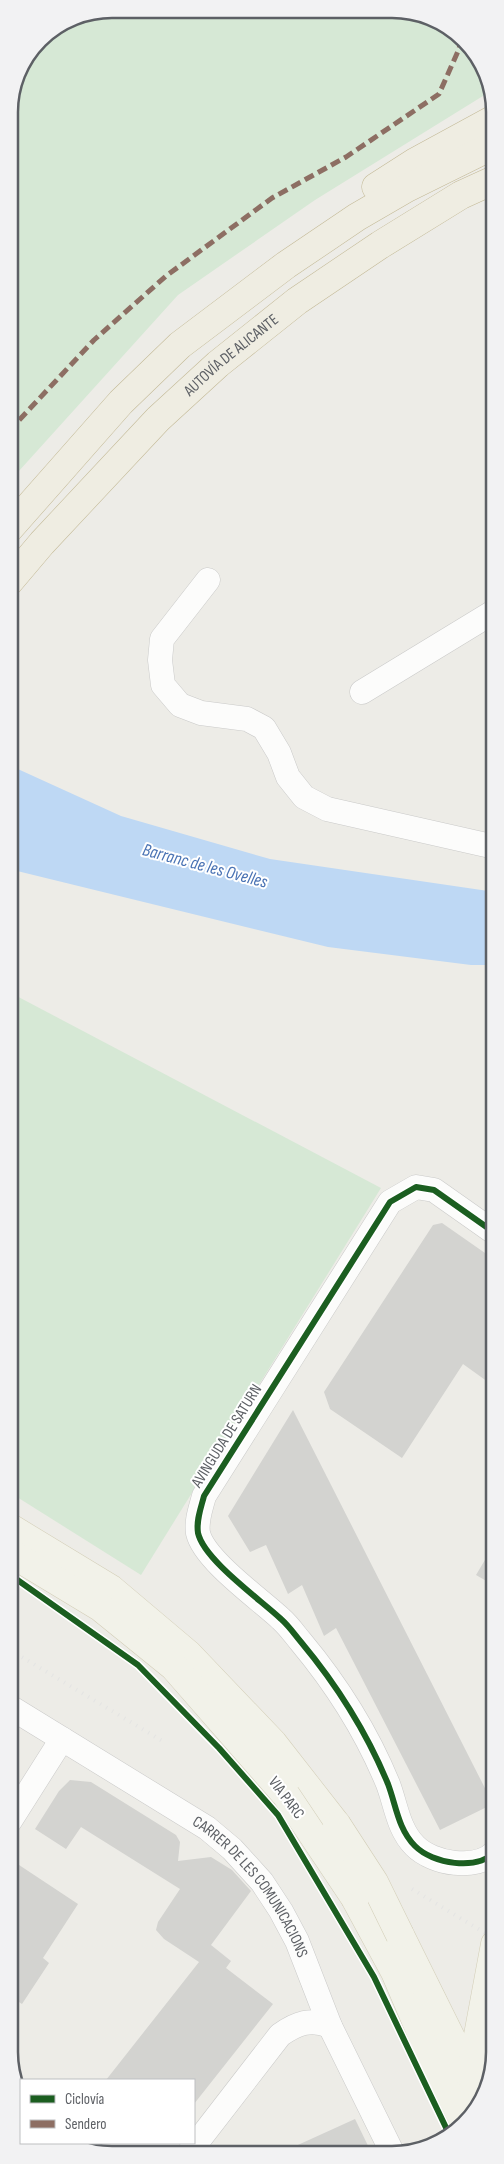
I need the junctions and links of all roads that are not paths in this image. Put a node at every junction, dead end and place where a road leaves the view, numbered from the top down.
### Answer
1 (486, 123) edge
2 (486, 149) edge
3 (486, 184) edge
4 (461, 195) junction
5 (486, 196) edge
6 (180, 345) junction
7 (18, 519) edge
8 (18, 571) edge
9 (208, 580) dead end
10 (486, 616) edge
11 (362, 692) dead end
12 (486, 844) edge
13 (486, 1227) edge
14 (18, 1532) edge
15 (18, 1557) edge
16 (18, 1712) edge
17 (62, 1739) junction
18 (18, 1809) edge
19 (486, 1857) edge
20 (486, 1990) edge
21 (330, 2026) junction
22 (477, 2089) edge
23 (461, 2117) edge
24 (194, 2146) edge
25 (388, 2146) edge

1 - 6 highway
2 - 6 highway
3 - 4 highway, AUTOVÍA DE ALICANTE
4 - 5 highway
4 - 8 highway, AUTOVÍA DE ALICANTE
6 - 7 highway
9 - 12 street
10 - 11 street
13 - 19 street, AVINGUDA DE SATURN
14 - 22 main road, VIA PARC, bridge
15 - 23 main road, VIA PARC, bridge
16 - 17 street, CARRER DE LES COMUNICACIONS
17 - 18 street
17 - 21 street, CARRER DE LES COMUNICACIONS
20 - 22 main road
21 - 24 street
21 - 25 street, CARRER DE LES COMUNICACIONS

